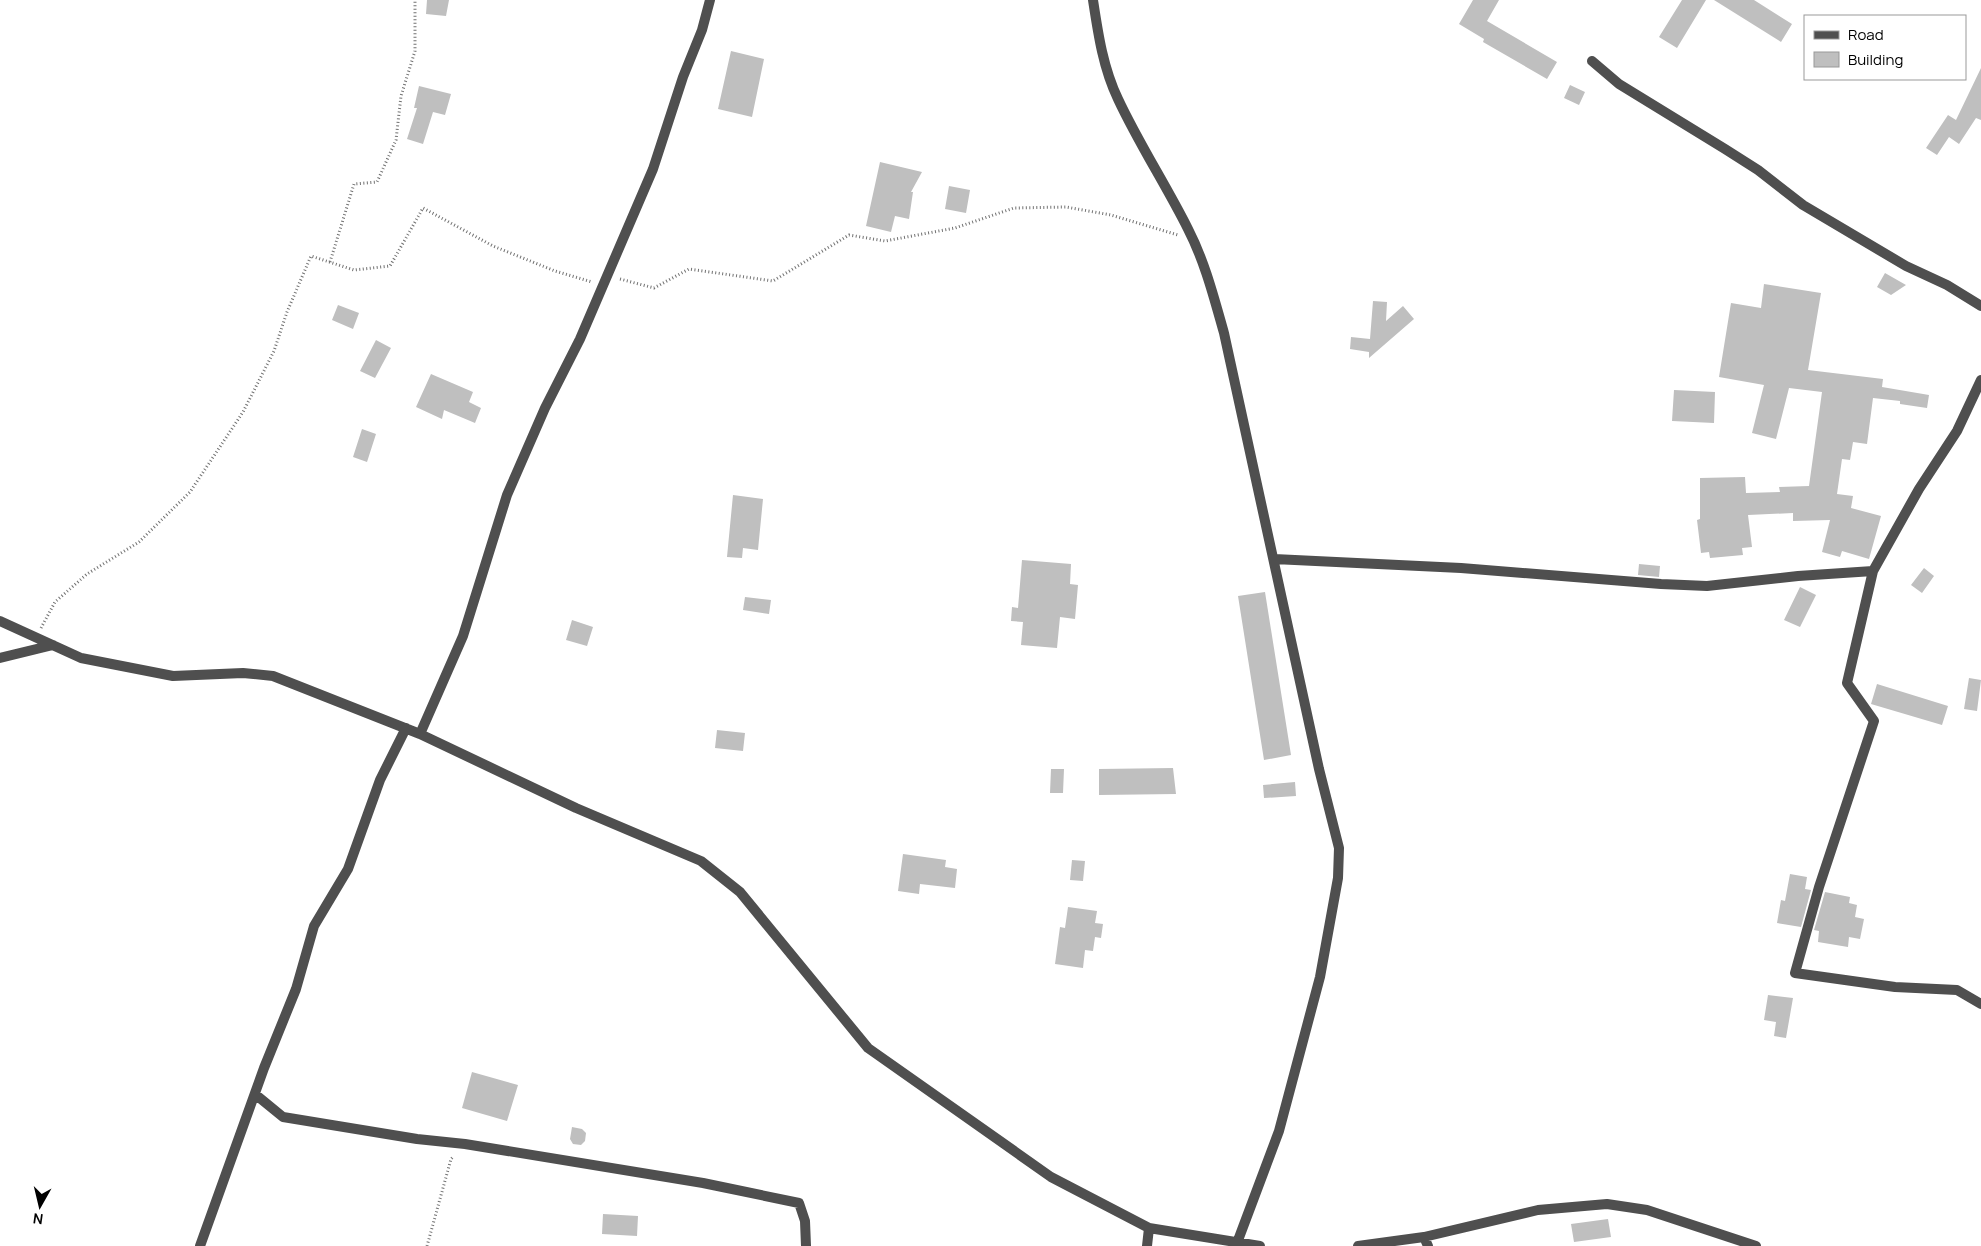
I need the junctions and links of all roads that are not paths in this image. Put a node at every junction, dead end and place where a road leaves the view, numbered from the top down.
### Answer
1 (710, 0) edge
2 (1093, 0) edge
3 (1592, 61) dead end
4 (1981, 306) edge
5 (1981, 380) edge
6 (1274, 559) junction
7 (1873, 571) junction
8 (0, 621) edge
9 (53, 645) junction
10 (0, 658) edge
11 (406, 728) junction
12 (420, 734) junction
13 (1981, 1004) edge
14 (255, 1094) junction
15 (1149, 1228) junction
16 (1426, 1242) edge
17 (1237, 1243) junction
18 (200, 1246) edge
19 (806, 1246) edge
20 (1147, 1246) edge
21 (1260, 1246) edge
22 (1358, 1246) edge
23 (1756, 1246) edge

1 - 12 street
2 - 6 street
3 - 4 street
5 - 7 street
6 - 7 street
6 - 17 street
7 - 13 street
8 - 9 street
9 - 10 street
9 - 11 street
11 - 12 street
11 - 14 street
12 - 15 street
14 - 18 street
14 - 19 street
15 - 17 street
15 - 20 street
16 - 22 street
16 - 23 street
17 - 21 street

